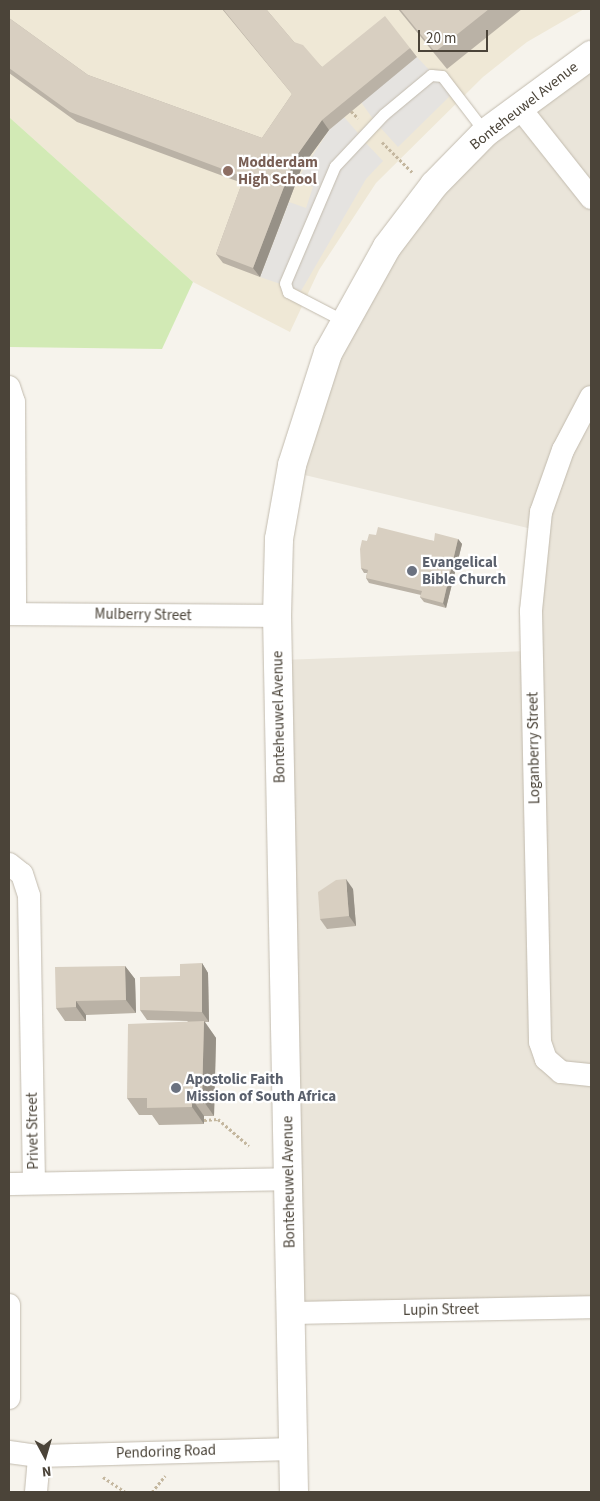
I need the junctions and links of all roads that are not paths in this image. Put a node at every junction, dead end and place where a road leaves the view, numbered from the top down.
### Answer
1 (591, 55) edge
2 (519, 107) junction
3 (485, 133) junction
4 (591, 198) edge
5 (344, 321) junction
6 (9, 387) edge
7 (591, 397) edge
8 (12, 614) edge
9 (277, 616) junction
10 (9, 864) edge
11 (591, 1075) edge
12 (289, 1179) junction
13 (34, 1180) junction
14 (9, 1184) edge
15 (9, 1305) edge
16 (591, 1307) edge
17 (291, 1313) junction
18 (9, 1398) edge
19 (293, 1449) junction
20 (9, 1452) edge
21 (39, 1456) junction
22 (36, 1492) edge
23 (294, 1492) edge

1 - 2 street, Bonteheuwel Avenue
2 - 3 street, Bonteheuwel Avenue
2 - 4 street
3 - 5 street, Bonteheuwel Avenue
3 - 5 lane
5 - 9 street, Bonteheuwel Avenue
6 - 8 street
7 - 11 street, Loganberry Street
8 - 9 street, Mulberry Street
9 - 12 street, Bonteheuwel Avenue
10 - 13 street, Privet Street
12 - 13 street, Privet Street
12 - 17 street, Bonteheuwel Avenue
13 - 14 street
15 - 18 street
16 - 17 street, Lupin Street
17 - 19 street, Bonteheuwel Avenue
19 - 21 street, Pendoring Road
19 - 23 street, Bonteheuwel Avenue
20 - 21 street, Pendoring Road
21 - 22 street

